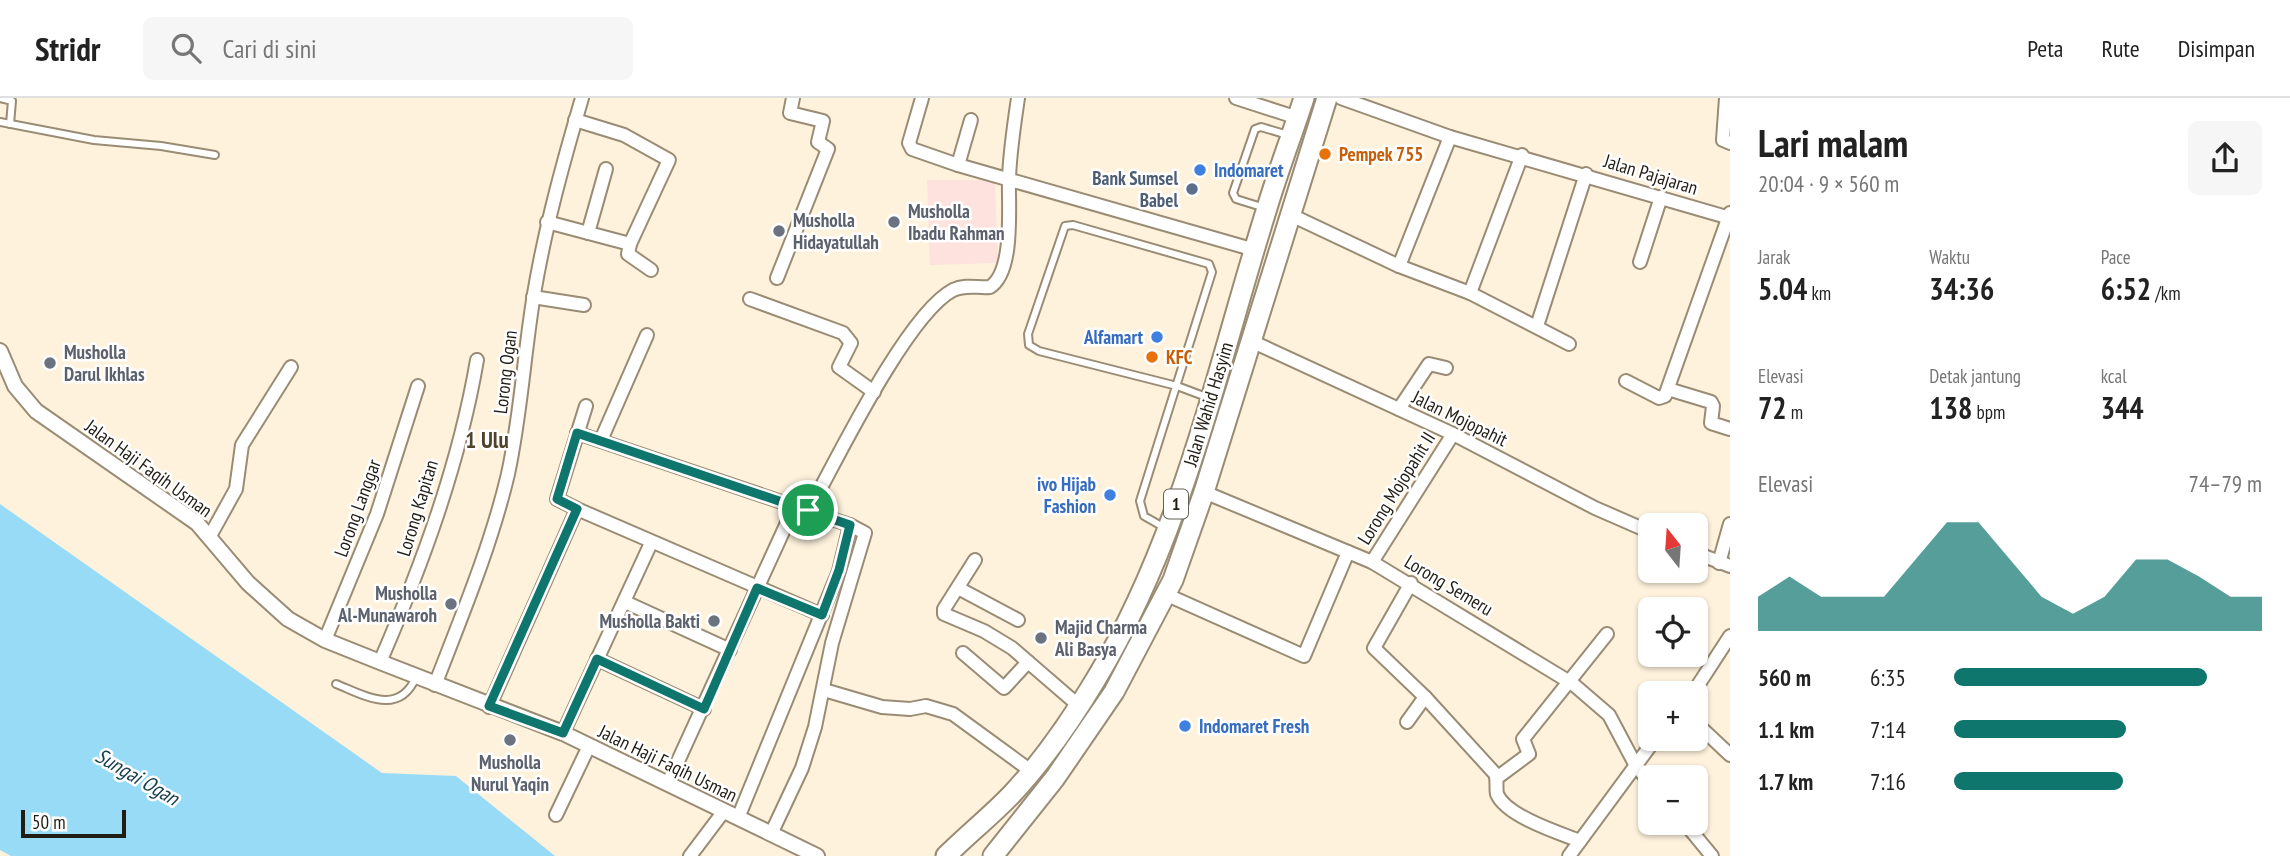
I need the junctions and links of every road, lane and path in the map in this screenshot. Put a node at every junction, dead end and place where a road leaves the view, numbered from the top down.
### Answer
1 (0, 98) edge
2 (582, 98) edge
3 (793, 98) edge
4 (922, 98) edge
5 (1018, 98) edge
6 (1236, 98) edge
7 (1304, 98) edge
8 (1327, 98) edge
9 (1341, 98) edge
10 (1726, 98) edge
11 (13, 99) edge
12 (575, 120) junction
13 (971, 120) dead end
14 (0, 122) edge
15 (10, 124) junction
16 (1295, 127) junction
17 (1450, 137) junction
18 (1730, 143) edge
19 (215, 155) dead end
20 (1522, 155) junction
21 (958, 165) junction
22 (606, 169) dead end
23 (1586, 174) junction
24 (1009, 180) junction
25 (1661, 197) junction
26 (1266, 209) junction
27 (1291, 215) junction
28 (1730, 216) edge
29 (547, 222) junction
30 (588, 233) junction
31 (630, 244) junction
32 (1255, 250) junction
33 (1640, 262) dead end
34 (1399, 265) junction
35 (651, 270) dead end
36 (777, 278) dead end
37 (1471, 293) junction
38 (533, 298) junction
39 (750, 299) dead end
40 (584, 305) dead end
41 (1537, 326) junction
42 (648, 335) dead end
43 (1251, 341) junction
44 (1569, 344) dead end
45 (0, 351) edge
46 (477, 360) dead end
47 (291, 367) dead end
48 (1446, 368) dead end
49 (1626, 381) dead end
50 (418, 386) dead end
51 (1177, 386) junction
52 (1668, 389) junction
53 (874, 392) junction
54 (1211, 398) junction
55 (586, 406) dead end
56 (1399, 409) junction
57 (1730, 429) edge
58 (577, 433) junction
59 (1453, 434) junction
60 (601, 440) junction
61 (1204, 492) junction
62 (577, 509) junction
63 (808, 510) junction
64 (792, 512) dead end
65 (1730, 524) edge
66 (850, 525) junction
67 (1638, 528) edge
68 (1168, 529) junction
69 (210, 536) junction
70 (650, 542) junction
71 (1348, 552) junction
72 (1708, 558) edge
73 (975, 560) dead end
74 (1372, 562) junction
75 (1725, 565) edge
76 (839, 570) junction
77 (854, 574) junction
78 (1411, 583) junction
79 (757, 588) junction
80 (958, 588) junction
81 (1165, 594) junction
82 (625, 602) junction
83 (822, 615) junction
84 (1018, 620) dead end
85 (1121, 633) junction
86 (1607, 634) dead end
87 (1730, 636) edge
88 (326, 640) junction
89 (1141, 643) junction
90 (730, 650) junction
91 (963, 653) dead end
92 (597, 659) junction
93 (1028, 662) junction
94 (380, 663) junction
95 (416, 677) junction
96 (1701, 681) edge
97 (1569, 682) junction
98 (337, 684) dead end
99 (435, 685) junction
100 (824, 690) junction
101 (1424, 696) junction
102 (1078, 705) junction
103 (489, 706) junction
104 (704, 709) junction
105 (1407, 722) dead end
106 (563, 733) junction
107 (1708, 734) edge
108 (589, 746) junction
109 (1645, 751) edge
110 (1730, 755) edge
111 (1634, 764) junction
112 (1638, 769) edge
113 (1031, 771) junction
114 (1496, 777) junction
115 (668, 783) junction
116 (724, 811) junction
117 (556, 815) dead end
118 (738, 818) junction
119 (771, 834) junction
120 (1695, 835) edge
121 (1580, 841) junction
122 (690, 856) edge
123 (817, 856) edge
124 (946, 856) edge
125 (993, 856) edge
126 (1569, 856) edge
127 (1712, 856) edge

1 - 11 lane
2 - 12 street, Lorong Ogan
3 - 36 street
4 - 21 street
5 - 24 street
6 - 16 street
7 - 16 highway, Jalan Wahid Hasyim / 1
8 - 27 highway, Jalan Wahid Hasyim / 1
9 - 17 street, Jalan Pajajaran
10 - 18 street
11 - 15 lane
12 - 29 street, Lorong Ogan
12 - 31 street
13 - 21 street
14 - 15 lane
15 - 19 lane
16 - 26 highway, Jalan Wahid Hasyim / 1
16 - 26 lane
17 - 20 street, Jalan Pajajaran
17 - 34 street
20 - 23 street, Jalan Pajajaran
20 - 37 street
21 - 24 street
22 - 30 street
23 - 25 street, Jalan Pajajaran
23 - 41 street
24 - 32 street
24 - 53 street
25 - 28 street, Jalan Pajajaran
25 - 33 street
26 - 32 highway, Jalan Wahid Hasyim / 1
27 - 34 street
27 - 43 highway, Jalan Wahid Hasyim / 1
28 - 52 street, Jalan Pajajaran
29 - 30 street
29 - 38 street, Lorong Ogan
30 - 31 street
31 - 35 street
32 - 54 highway, Jalan Wahid Hasyim / 1
34 - 37 street
37 - 41 street
38 - 40 street
38 - 99 street, Lorong Ogan
39 - 53 street
41 - 44 street
42 - 60 street
43 - 56 street, Jalan Mojopahit
43 - 61 highway, Jalan Wahid Hasyim / 1
45 - 69 street, Jalan Haji Faqih Usman
46 - 94 street, Lorong Kapitan
47 - 69 street
48 - 56 street
49 - 52 street
50 - 88 street, Lorong Langgar
51 - 51 lane
51 - 54 lane
51 - 68 lane
52 - 57 street
53 - 63 street
54 - 68 highway, Jalan Wahid Hasyim / 1
55 - 58 street
56 - 59 street, Jalan Mojopahit
58 - 60 street
58 - 62 street
59 - 67 street, Jalan Mojopahit
59 - 74 street, Lorong Mojopahit II
60 - 63 street
61 - 71 street, Lorong Semeru
61 - 81 highway, Jalan Wahid Hasyim / 1
62 - 70 street
62 - 103 street
63 - 66 street
64 - 79 street
65 - 75 street
66 - 76 street
66 - 77 street
68 - 85 highway, Jalan Wahid Hasyim / 1
69 - 88 street, Jalan Haji Faqih Usman
70 - 79 street
70 - 82 street
71 - 74 street, Lorong Semeru
71 - 81 street
72 - 75 street
73 - 80 street
74 - 78 street, Lorong Semeru
76 - 77 street
76 - 83 street
77 - 100 street
78 - 97 street, Lorong Semeru
78 - 101 street
79 - 83 street
79 - 90 street
80 - 84 street
80 - 93 street
81 - 89 highway, Jalan Wahid Hasyim / 1
82 - 90 street
82 - 92 street
83 - 118 street
85 - 89 highway
85 - 102 highway, Jalan Wahid Hasyim / 1
86 - 97 street
87 - 96 street
88 - 94 street, Jalan Haji Faqih Usman
89 - 125 highway, Jalan Wahid Hasyim / 1
90 - 104 street
91 - 93 street
92 - 104 street
92 - 106 street
93 - 102 street
94 - 95 street, Jalan Haji Faqih Usman
95 - 98 lane
95 - 99 street, Jalan Haji Faqih Usman
97 - 111 street, Lorong Semeru
97 - 114 street
99 - 103 street, Jalan Haji Faqih Usman
100 - 113 street
100 - 119 street
101 - 105 street
101 - 114 street
102 - 113 highway, Jalan Wahid Hasyim / 1
103 - 106 street, Jalan Haji Faqih Usman
104 - 115 street
106 - 108 street, Jalan Haji Faqih Usman
107 - 110 street
108 - 115 street, Jalan Haji Faqih Usman
108 - 117 street
109 - 111 street
111 - 112 street, Lorong Semeru
111 - 121 street
113 - 124 highway, Jalan Wahid Hasyim / 1
114 - 121 street
115 - 116 street, Jalan Haji Faqih Usman
116 - 118 street, Jalan Haji Faqih Usman
116 - 122 street
118 - 119 street, Jalan Haji Faqih Usman
119 - 123 street, Jalan Haji Faqih Usman
120 - 127 street
121 - 126 street

